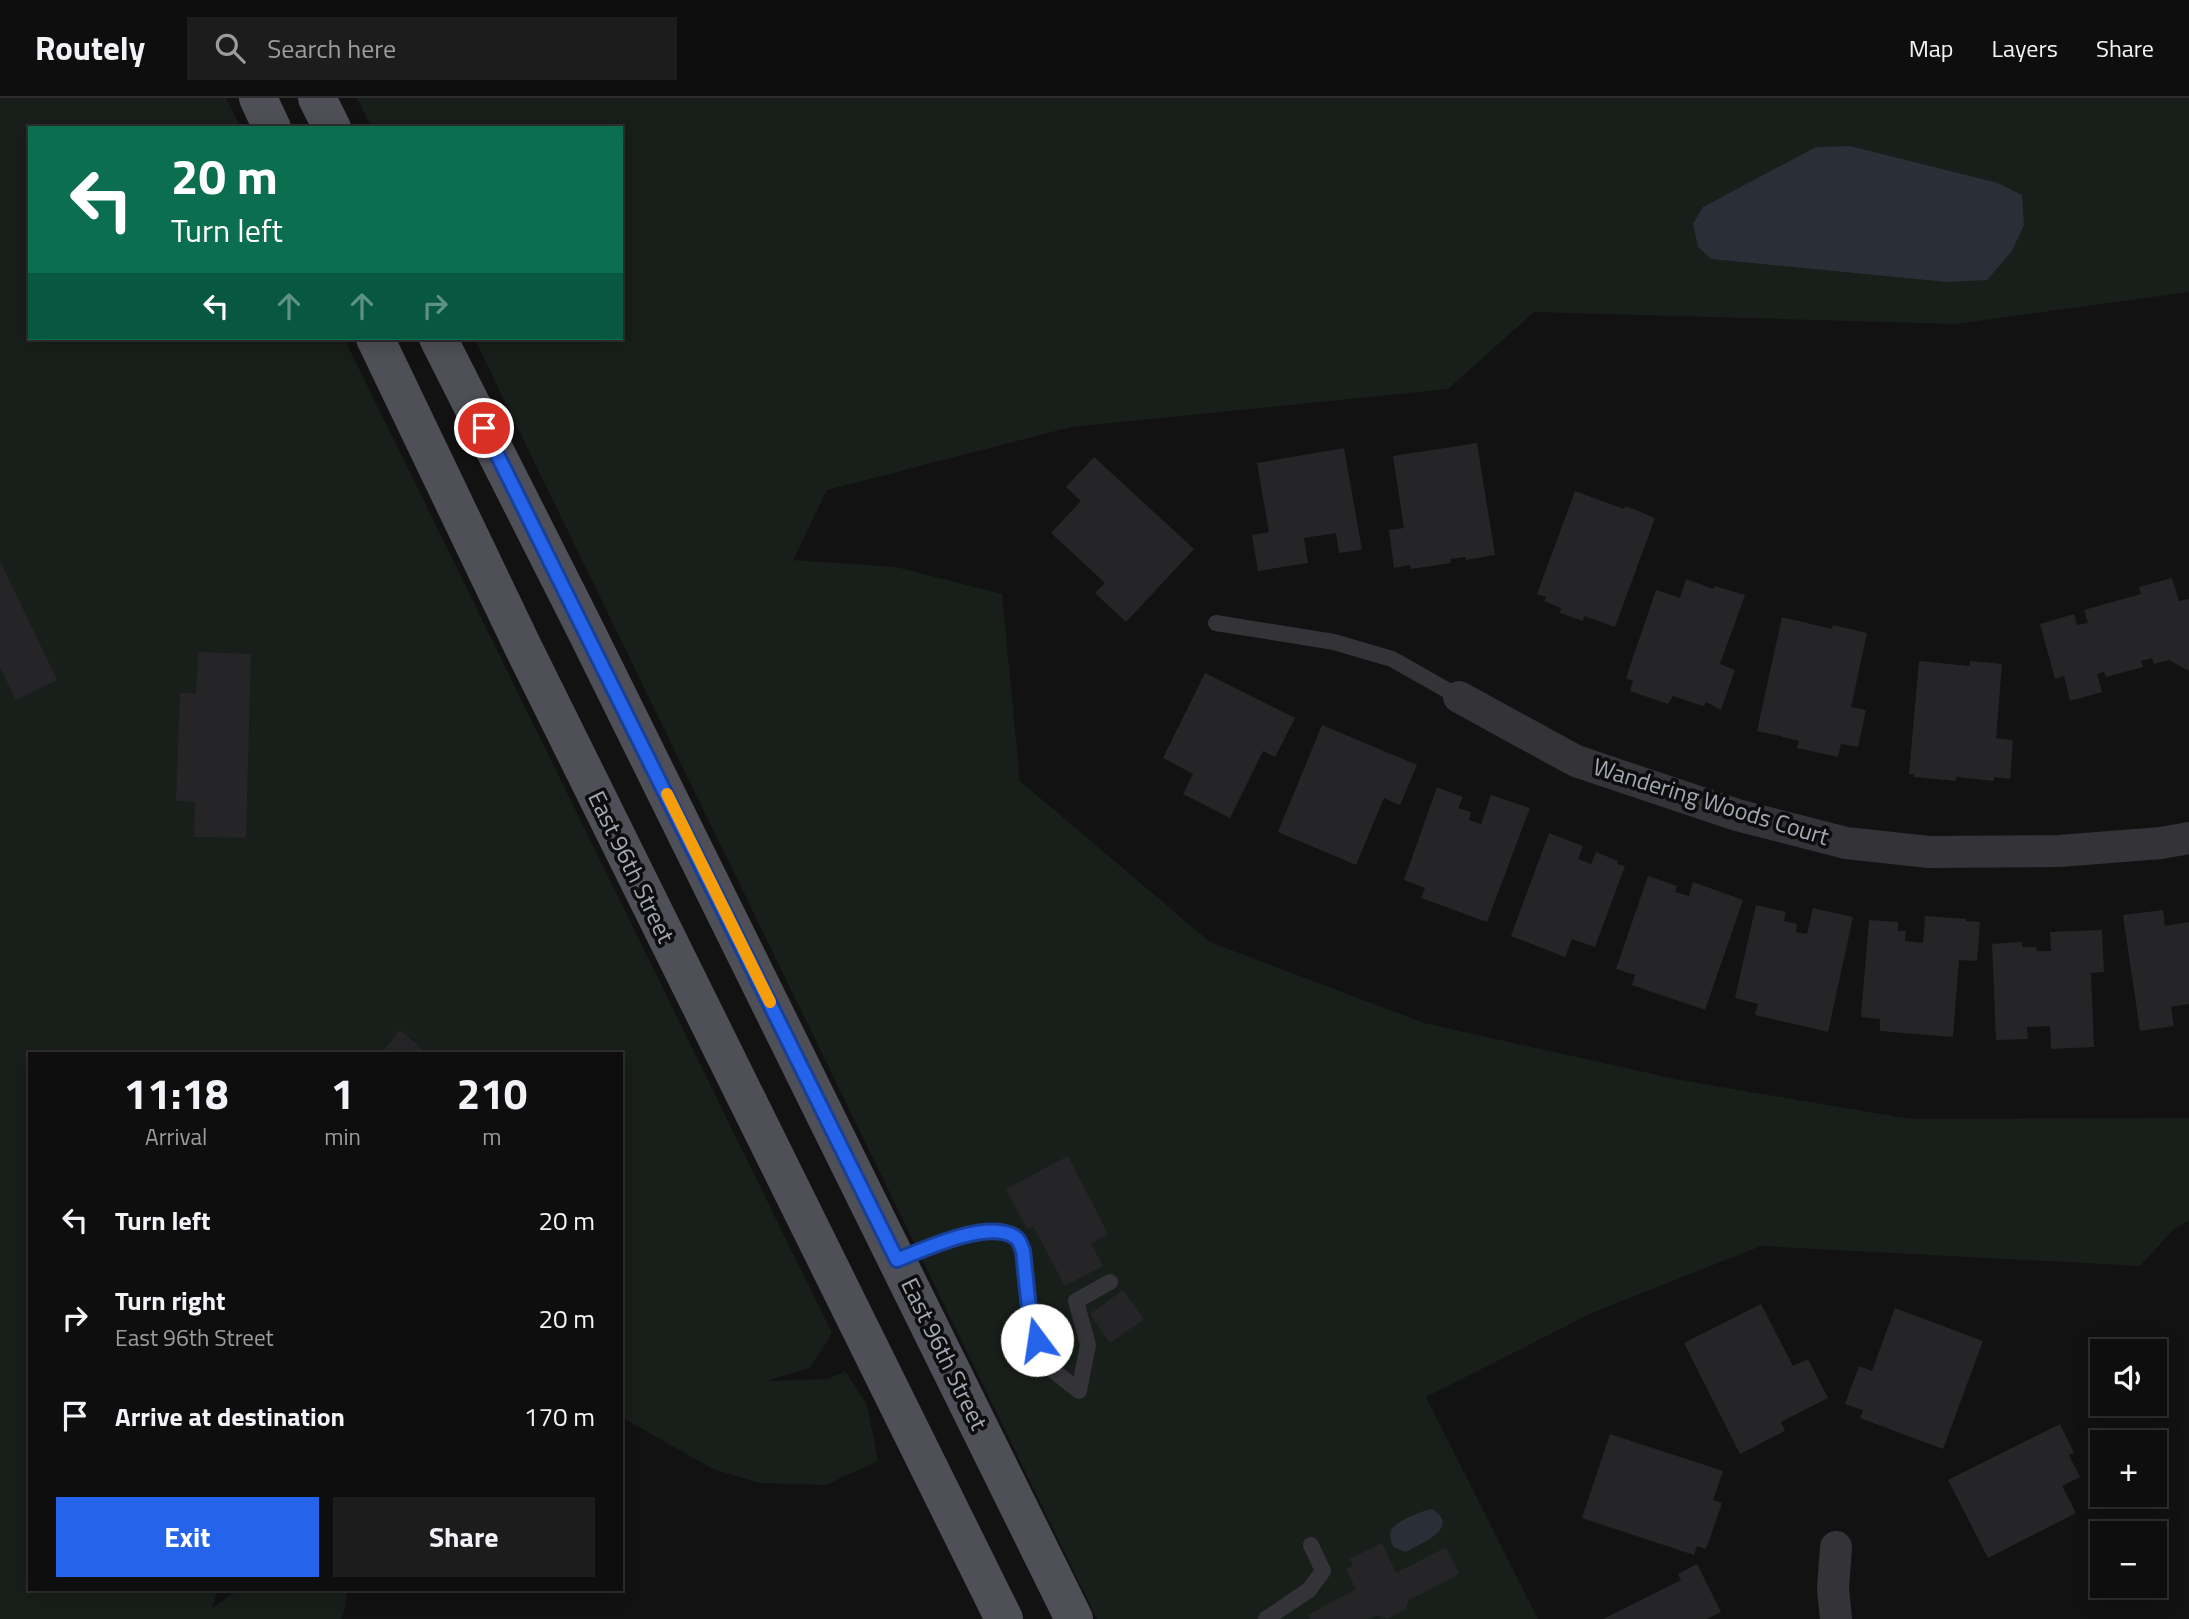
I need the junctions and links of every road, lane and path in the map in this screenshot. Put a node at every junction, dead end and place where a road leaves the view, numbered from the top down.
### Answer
1 (258, 98) edge
2 (317, 98) edge
3 (271, 126) edge
4 (331, 126) edge
5 (376, 340) edge
6 (439, 340) edge
7 (1216, 623) dead end
8 (1459, 697) joint
9 (2189, 838) edge
10 (897, 1260) junction
11 (1110, 1282) dead end
12 (1311, 1545) dead end
13 (1836, 1547) dead end
14 (1004, 1619) edge
15 (1074, 1619) edge
16 (1266, 1619) edge
17 (1836, 1619) edge

1 - 3 main road
2 - 4 main road
5 - 14 main road, East 96th Street
6 - 10 main road, East 96th Street
7 - 8 lane
8 - 9 street, Wandering Woods Court
10 - 11 lane
10 - 15 main road, East 96th Street
12 - 16 lane
13 - 17 street

